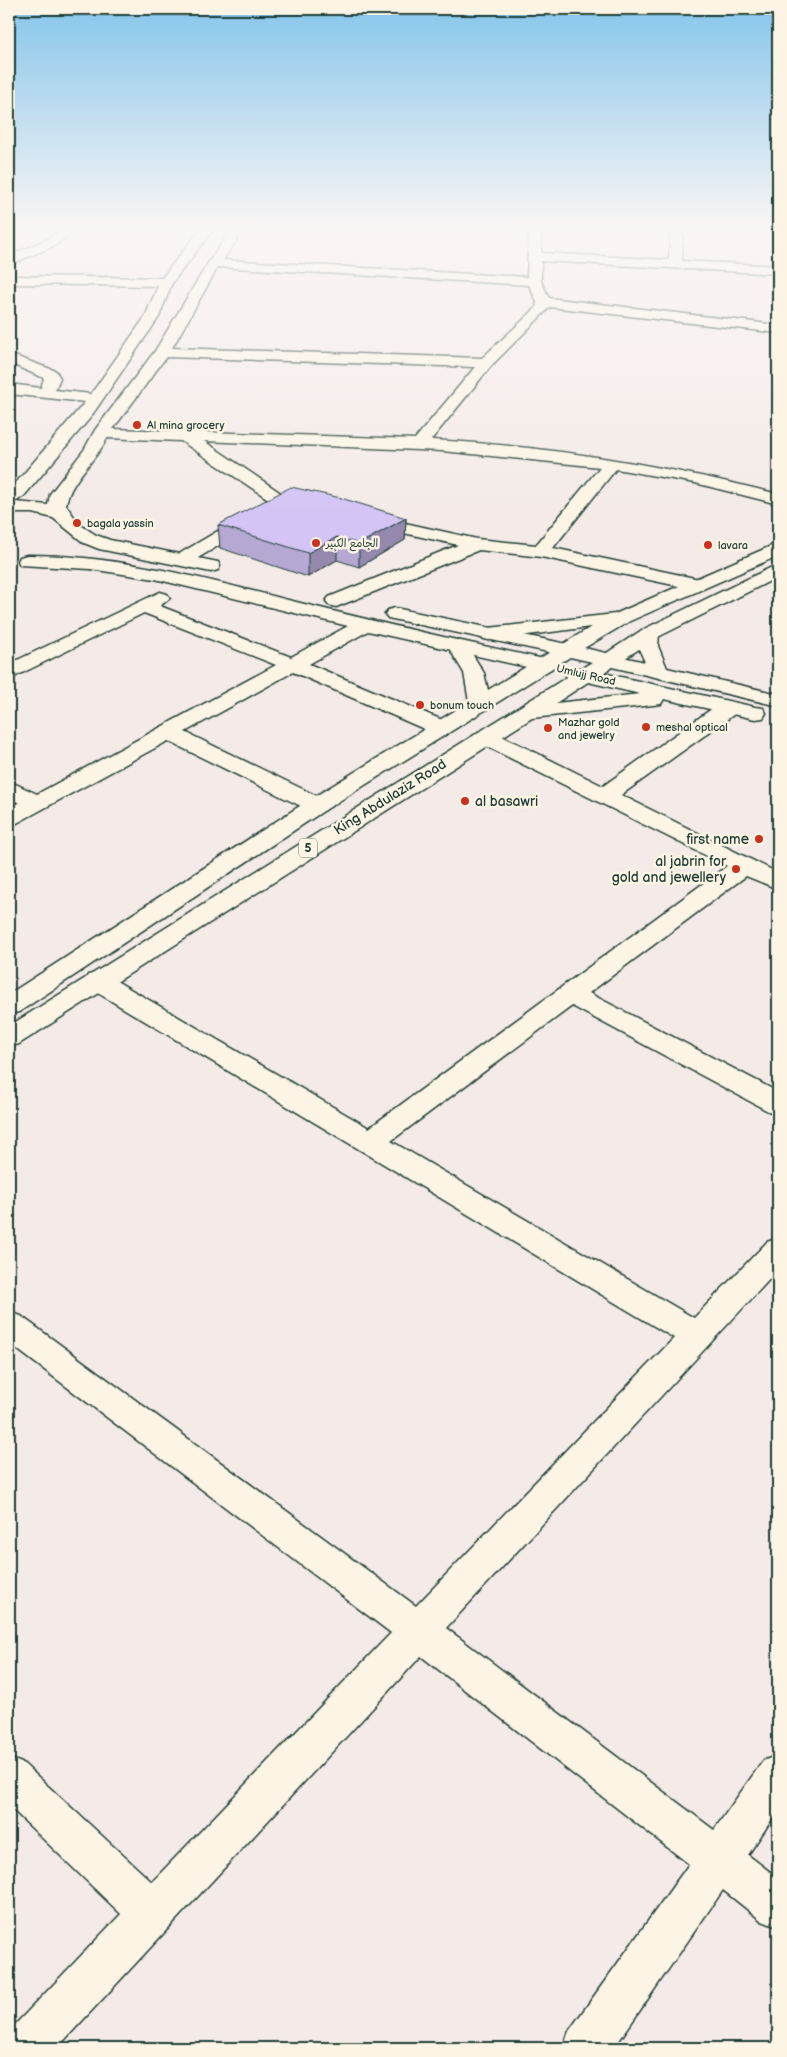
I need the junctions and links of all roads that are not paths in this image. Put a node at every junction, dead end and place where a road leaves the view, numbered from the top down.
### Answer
1 (148, 322) edge
2 (180, 322) edge
3 (529, 322) edge
4 (717, 322) edge
5 (778, 329) edge
6 (162, 352) junction
7 (9, 358) edge
8 (486, 363) junction
9 (9, 389) edge
10 (46, 394) junction
11 (94, 399) junction
12 (101, 433) junction
13 (186, 437) junction
14 (418, 446) junction
15 (612, 463) junction
16 (9, 498) edge
17 (778, 499) edge
18 (282, 500) junction
19 (302, 505) edge
20 (9, 508) edge
21 (350, 516) edge
22 (71, 524) junction
23 (477, 544) junction
24 (778, 549) edge
25 (541, 552) junction
26 (182, 560) junction
27 (18, 563) edge
28 (778, 570) edge
29 (194, 582) junction
30 (697, 584) junction
31 (336, 601) junction
32 (143, 606) junction
33 (624, 617) junction
34 (365, 625) junction
35 (488, 634) junction
36 (648, 634) junction
37 (459, 648) junction
38 (567, 650) junction
39 (608, 660) junction
40 (292, 664) junction
41 (544, 665) junction
42 (9, 672) edge
43 (660, 672) junction
44 (585, 675) junction
45 (680, 698) junction
46 (778, 700) edge
47 (480, 704) junction
48 (728, 708) junction
49 (526, 714) junction
50 (778, 718) edge
51 (440, 727) junction
52 (168, 732) junction
53 (486, 737) junction
54 (9, 788) edge
55 (605, 796) junction
56 (35, 802) junction
57 (317, 805) junction
58 (9, 818) edge
59 (745, 865) junction
60 (778, 882) edge
61 (96, 982) junction
62 (570, 994) junction
63 (9, 1006) edge
64 (9, 1038) edge
65 (778, 1104) edge
66 (369, 1142) junction
67 (778, 1250) edge
68 (9, 1325) edge
69 (697, 1336) junction
70 (419, 1631) junction
71 (778, 1775) edge
72 (9, 1778) edge
73 (719, 1859) junction
74 (778, 1905) edge
75 (152, 1913) junction
76 (25, 2048) edge
77 (586, 2048) edge

1 - 11 main road
2 - 6 main road
3 - 8 main road
4 - 5 main road
6 - 8 main road
6 - 12 main road
7 - 10 main road
8 - 14 main road
9 - 10 main road
10 - 11 main road
11 - 16 main road
12 - 13 main road
12 - 22 main road
13 - 14 main road
13 - 18 main road
14 - 15 main road
15 - 17 main road
15 - 25 main road
18 - 19 main road
18 - 26 main road
20 - 22 main road
21 - 23 main road
22 - 26 main road
22 - 27 main road
23 - 25 main road
23 - 31 main road
24 - 30 main road
25 - 30 main road
26 - 31 main road
27 - 29 main road
28 - 36 main road, King Abdulaziz Road
29 - 32 main road
29 - 34 main road
30 - 33 main road
31 - 35 main road
32 - 40 main road
32 - 42 main road
33 - 35 main road
33 - 38 main road
34 - 37 main road
34 - 40 main road
35 - 38 main road
36 - 39 main road, King Abdulaziz Road
36 - 43 main road
37 - 41 main road
37 - 47 main road
38 - 39 main road, Umlujj Road
38 - 41 main road, Umlujj Road / 5
39 - 43 main road, Umlujj Road
39 - 44 main road, King Abdulaziz Road / 5
40 - 51 main road
40 - 52 main road
41 - 44 main road, Umlujj Road
41 - 47 main road, 5
43 - 46 main road, Umlujj Road
44 - 45 main road, Umlujj Road
44 - 49 main road, King Abdulaziz Road / 5
45 - 48 main road, Umlujj Road
45 - 49 main road
47 - 51 main road, 5
48 - 50 main road, Umlujj Road
48 - 55 main road
49 - 53 main road, King Abdulaziz Road / 5
51 - 57 main road, 5
52 - 56 main road
52 - 57 main road
53 - 55 main road
53 - 61 main road, King Abdulaziz Road / 5
54 - 56 main road
55 - 59 main road
56 - 58 main road
57 - 63 main road, 5
59 - 60 main road
59 - 62 main road
61 - 64 main road, King Abdulaziz Road / 5
61 - 66 main road
62 - 65 main road
62 - 66 main road
66 - 69 main road
67 - 69 main road
68 - 70 main road
69 - 70 main road
70 - 73 main road
70 - 75 main road
71 - 73 main road
72 - 75 main road
73 - 74 main road
73 - 77 main road
75 - 76 main road

